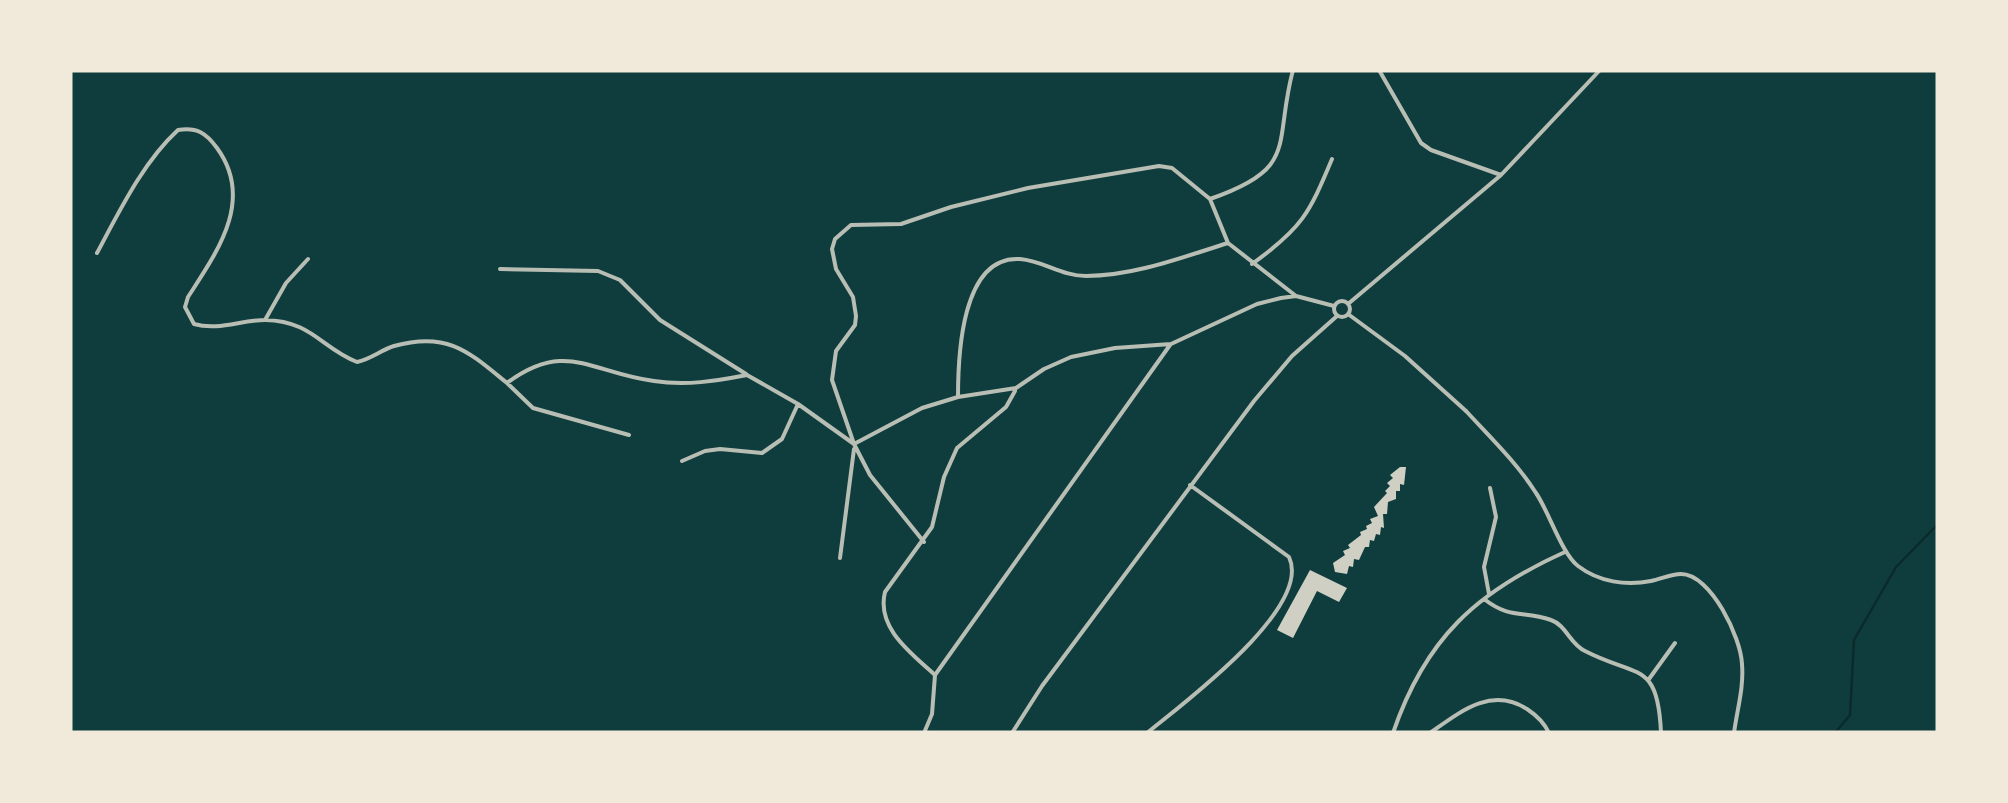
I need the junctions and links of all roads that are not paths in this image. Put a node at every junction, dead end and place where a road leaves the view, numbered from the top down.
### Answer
1 (1293, 70) edge
2 (1379, 70) edge
3 (1600, 70) edge
4 (1332, 158) dead end
5 (1500, 175) junction
6 (1210, 199) junction
7 (1228, 243) junction
8 (96, 253) dead end
9 (308, 259) dead end
10 (1252, 264) junction
11 (500, 268) dead end
12 (1296, 296) junction
13 (1348, 304) junction
14 (1334, 306) junction
15 (1348, 314) junction
16 (1336, 316) junction
17 (266, 320) junction
18 (1171, 344) junction
19 (747, 375) junction
20 (507, 383) junction
21 (1016, 388) junction
22 (958, 397) junction
23 (798, 404) junction
24 (630, 435) dead end
25 (854, 444) junction
26 (682, 461) dead end
27 (1190, 485) junction
28 (1490, 488) dead end
29 (924, 542) junction
30 (1566, 552) junction
31 (840, 558) dead end
32 (1489, 594) junction
33 (1482, 598) junction
34 (1675, 643) dead end
35 (935, 675) junction
36 (1649, 679) junction
37 (924, 733) edge
38 (1012, 733) edge
39 (1147, 733) edge
40 (1393, 733) edge
41 (1430, 733) edge
42 (1548, 733) edge
43 (1661, 733) edge
44 (1734, 733) edge

1 - 6 street
2 - 5 street
3 - 5 street
4 - 10 street
5 - 13 street
6 - 7 street
6 - 25 street
7 - 10 street
7 - 22 street
8 - 17 street
9 - 17 street
10 - 12 street
11 - 19 street
12 - 14 street
12 - 18 street
13 - 14 street
13 - 15 street
14 - 16 street
15 - 16 street
15 - 30 street
16 - 27 street
17 - 20 street
18 - 21 street
18 - 35 street
19 - 20 street
19 - 23 street
20 - 24 street
21 - 22 street
21 - 29 street
22 - 25 street
23 - 25 street
23 - 26 street
25 - 29 street
25 - 31 street
27 - 38 street
27 - 39 street
28 - 32 street
29 - 35 street
30 - 32 street
30 - 44 street
32 - 33 street
33 - 36 street
33 - 40 street
34 - 36 street
35 - 37 street
36 - 43 street
41 - 42 street

